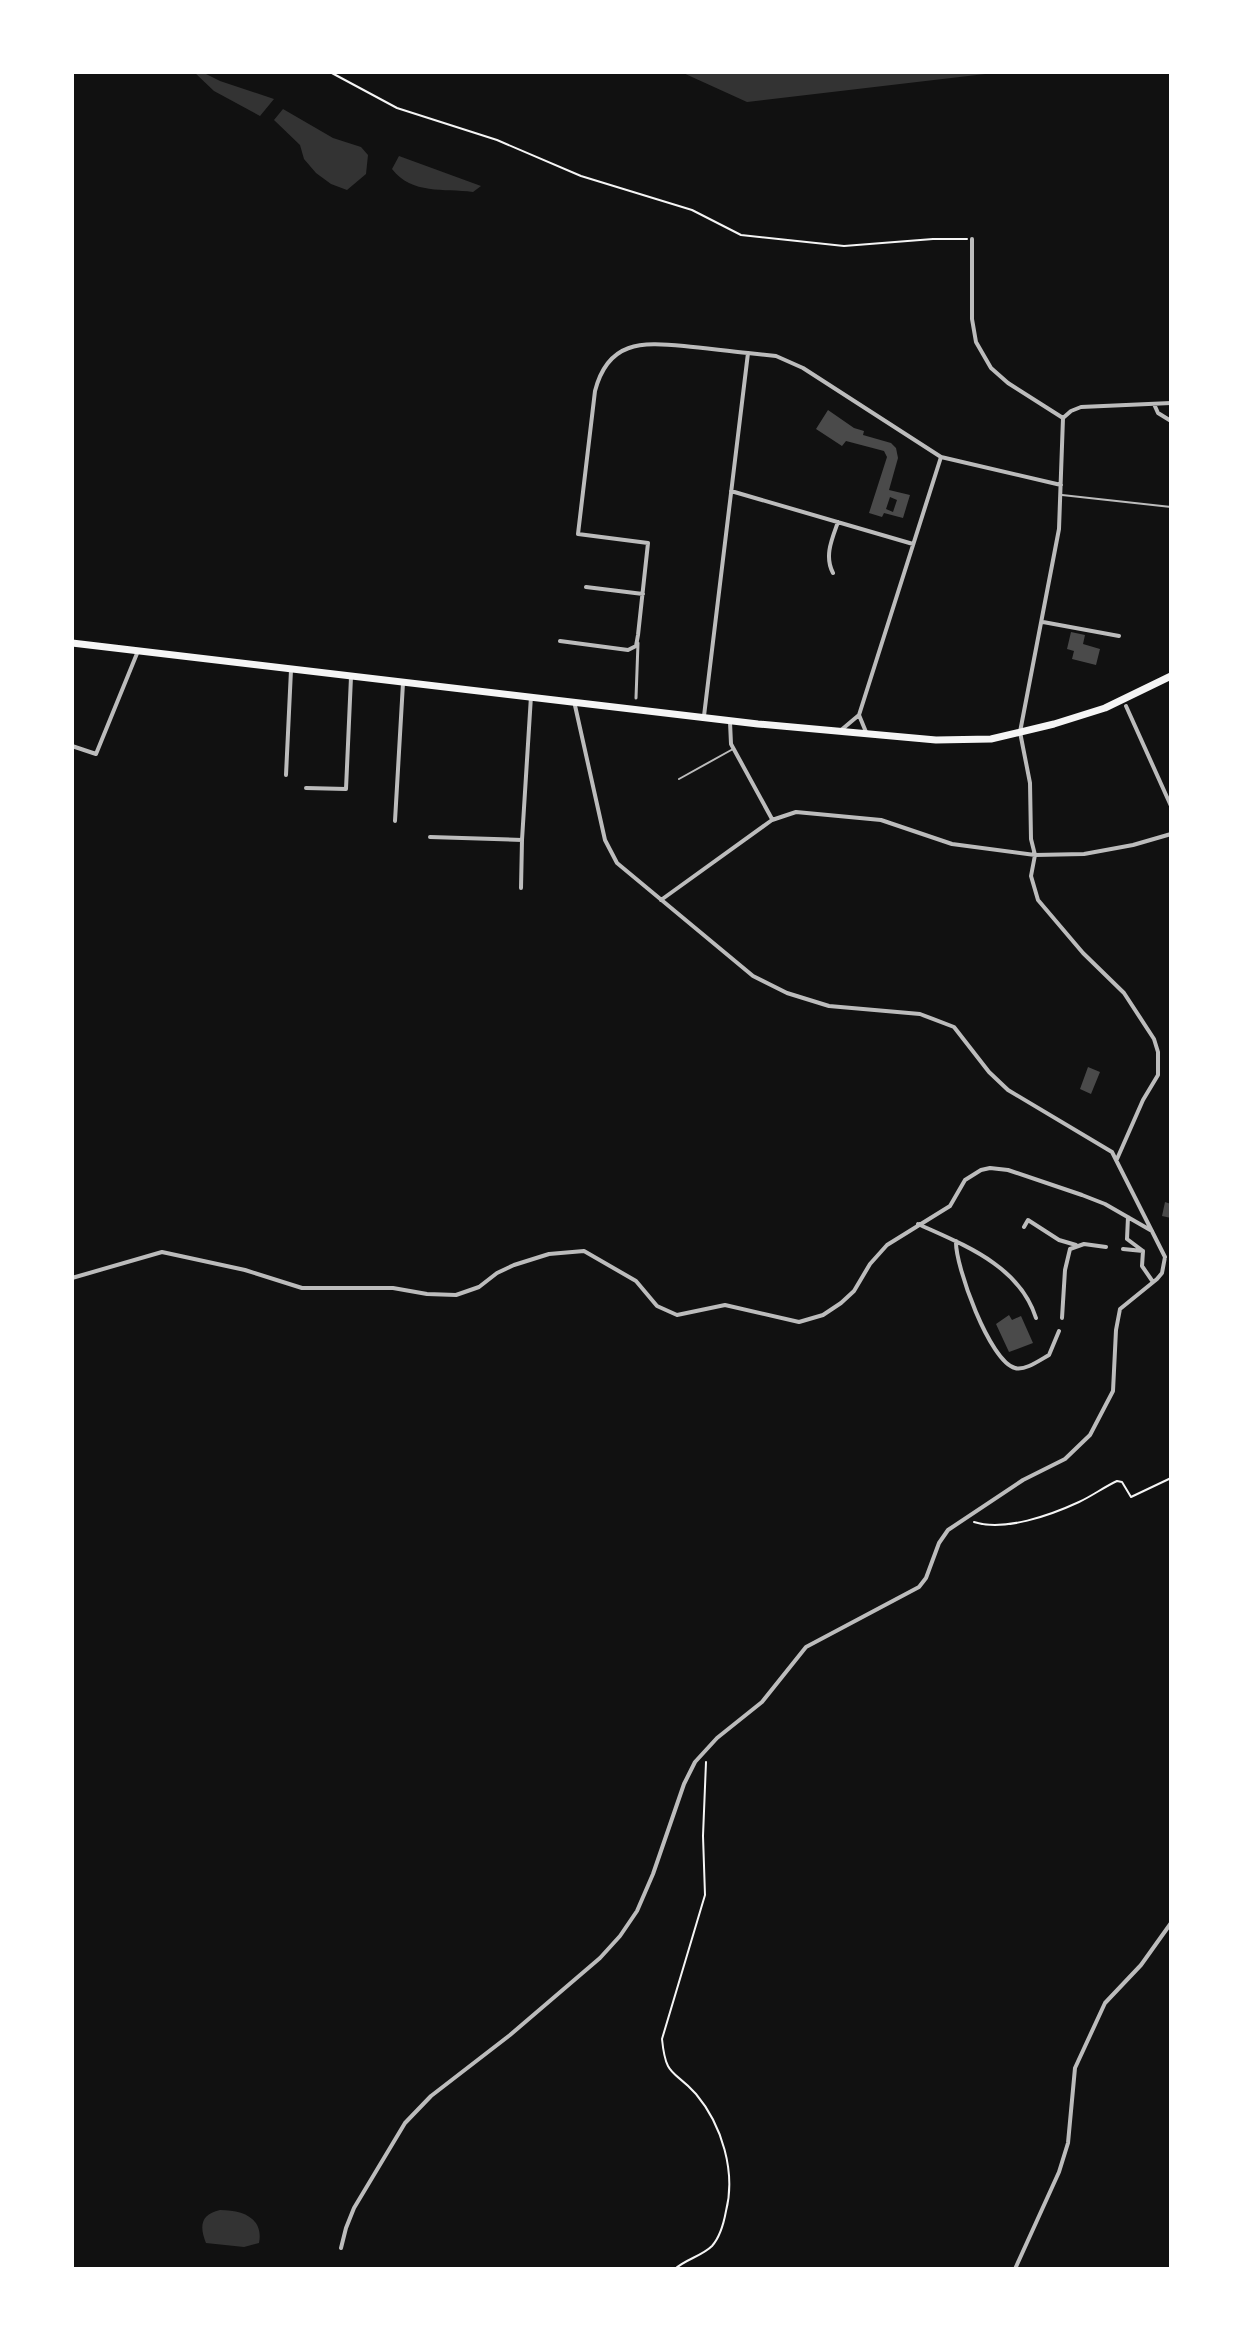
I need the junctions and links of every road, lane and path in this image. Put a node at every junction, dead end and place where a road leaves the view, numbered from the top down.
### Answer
1 (330, 72) edge
2 (972, 239) joint
3 (748, 353) junction
4 (1171, 403) edge
5 (1154, 404) junction
6 (1063, 418) junction
7 (1171, 421) edge
8 (941, 457) junction
9 (1061, 485) junction
10 (731, 491) junction
11 (1061, 495) junction
12 (1171, 507) edge
13 (838, 522) junction
14 (913, 544) junction
15 (833, 573) dead end
16 (586, 587) dead end
17 (643, 594) junction
18 (1043, 622) junction
19 (638, 635) junction
20 (1119, 636) dead end
21 (560, 641) dead end
22 (72, 643) edge
23 (138, 651) junction
24 (291, 668) junction
25 (352, 675) junction
26 (1171, 676) edge
27 (403, 681) junction
28 (531, 696) junction
29 (636, 698) dead end
30 (574, 701) junction
31 (1126, 706) dead end
32 (859, 715) junction
33 (704, 716) junction
34 (730, 720) junction
35 (840, 731) junction
36 (1020, 732) junction
37 (867, 733) junction
38 (72, 746) edge
39 (734, 749) junction
40 (286, 775) dead end
41 (679, 779) dead end
42 (306, 788) dead end
43 (1171, 806) edge
44 (772, 820) junction
45 (395, 821) dead end
46 (1171, 834) edge
47 (430, 837) dead end
48 (522, 840) junction
49 (1035, 855) junction
50 (521, 888) dead end
51 (661, 900) junction
52 (1117, 1159) junction
53 (1128, 1217) junction
54 (918, 1224) junction
55 (1024, 1227) dead end
56 (1152, 1231) junction
57 (956, 1241) junction
58 (1076, 1245) junction
59 (1106, 1247) dead end
60 (1123, 1249) dead end
61 (1143, 1251) junction
62 (1168, 1258) edge
63 (72, 1278) edge
64 (1153, 1282) junction
65 (1036, 1318) dead end
66 (1062, 1318) dead end
67 (1059, 1331) dead end
68 (1171, 1478) edge
69 (968, 1515) junction
70 (706, 1749) junction
71 (1171, 1923) edge
72 (341, 2248) dead end
73 (675, 2269) edge
74 (1015, 2269) edge

1 - 2 path
2 - 6 street
3 - 8 street
3 - 10 street
3 - 17 street
4 - 5 street
5 - 6 street
5 - 7 street
6 - 9 street
8 - 9 street
8 - 14 street
9 - 11 street
10 - 13 street
10 - 33 street
11 - 12 lane
11 - 18 street
13 - 14 street
13 - 15 street
14 - 32 street
16 - 17 street
17 - 19 street
18 - 20 street
18 - 36 street
19 - 21 street
19 - 29 street
22 - 23 main road
23 - 24 main road
23 - 38 street
24 - 25 main road
24 - 40 street
25 - 27 main road
25 - 42 street
26 - 36 main road
27 - 28 main road
27 - 45 street
28 - 30 main road
28 - 48 street
30 - 33 main road
30 - 51 street
31 - 43 street
32 - 35 street
32 - 37 street
33 - 34 main road
34 - 35 main road
34 - 39 street
35 - 37 main road
36 - 37 main road
36 - 49 street
39 - 41 lane
39 - 44 street
44 - 49 street
44 - 51 street
46 - 49 street
47 - 48 street
48 - 50 street
49 - 52 street
51 - 52 street
52 - 56 street
53 - 54 street
53 - 56 street
53 - 61 street
54 - 57 street
54 - 63 street
55 - 58 street
56 - 62 street
57 - 65 street
57 - 67 street
58 - 59 street
58 - 66 street
60 - 61 street
61 - 64 street
62 - 64 street
64 - 69 street
68 - 69 path
69 - 70 street
70 - 72 street
70 - 73 path
71 - 74 street

